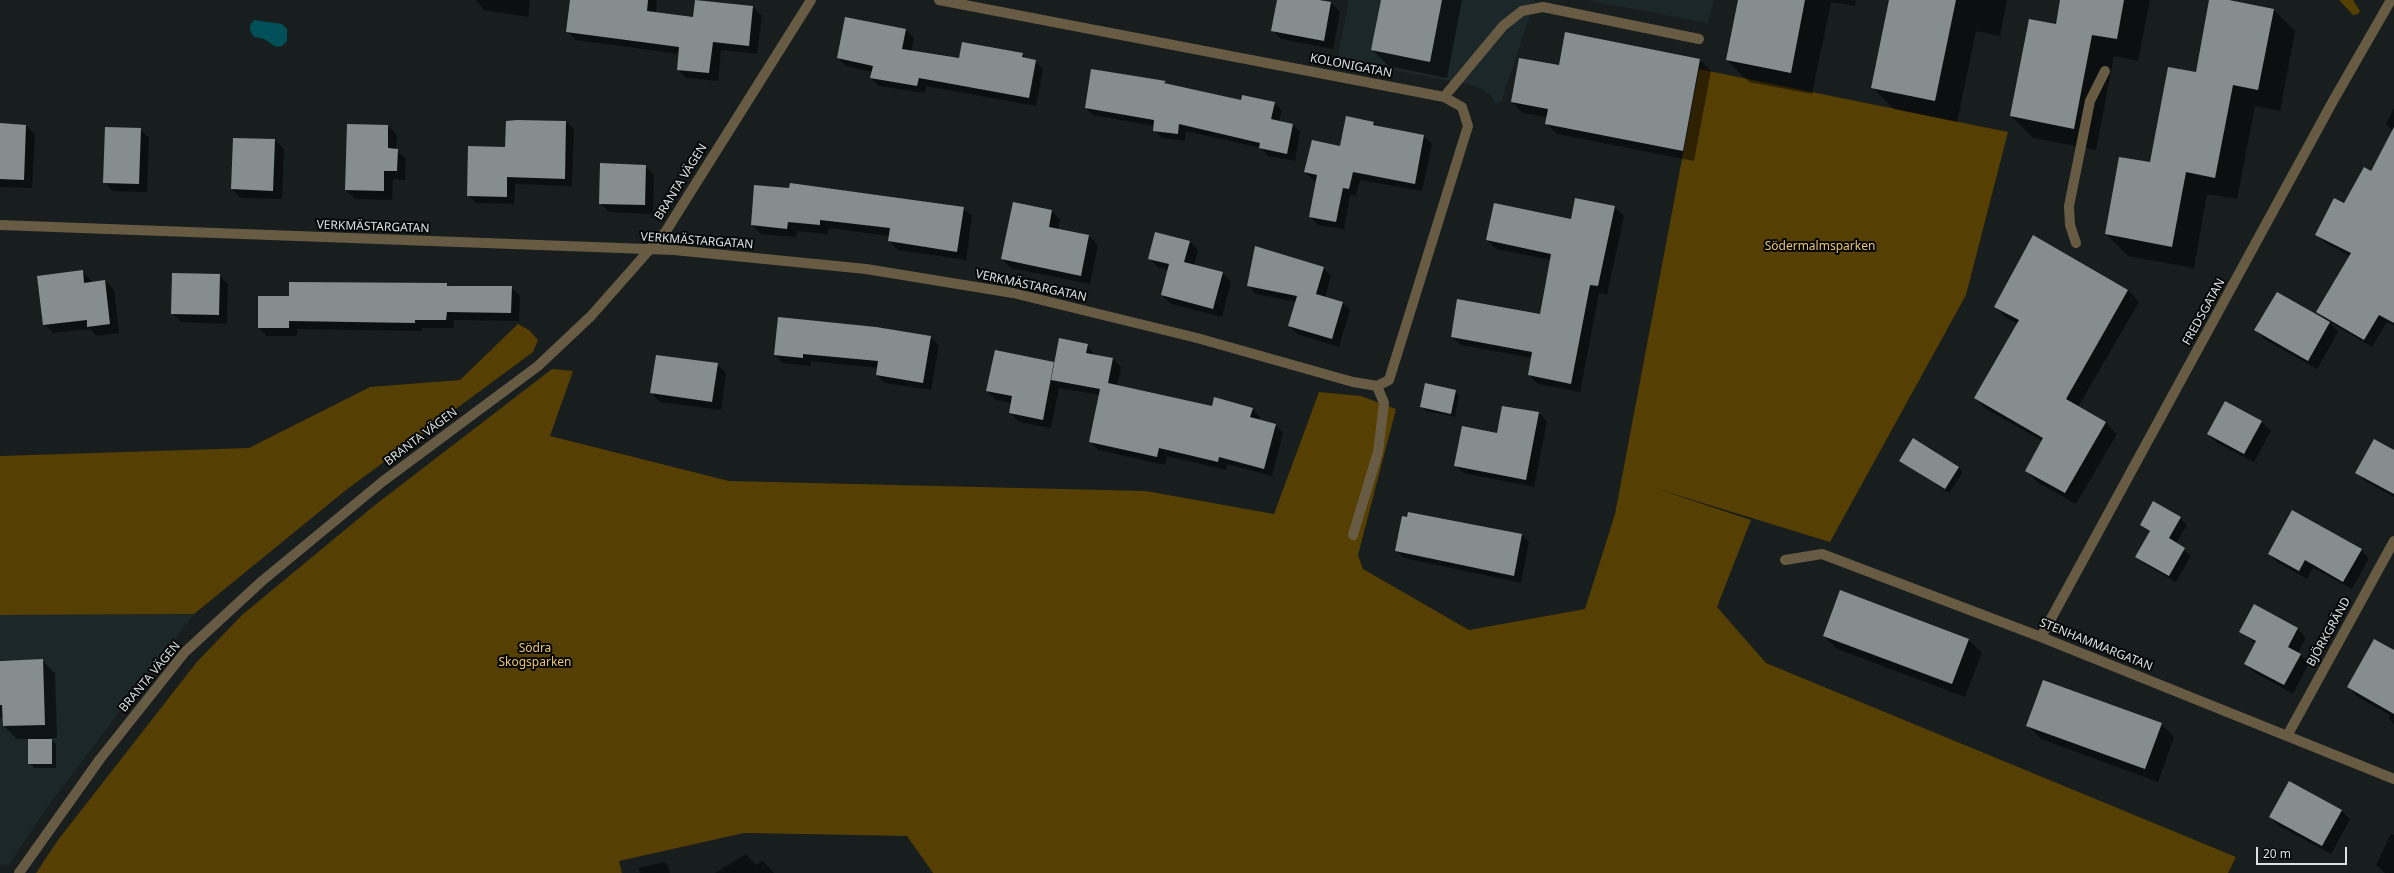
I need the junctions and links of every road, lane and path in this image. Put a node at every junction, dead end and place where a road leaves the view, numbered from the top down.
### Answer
1 (811, 0) edge
2 (939, 0) edge
3 (2391, 0) edge
4 (1699, 39) dead end
5 (2105, 71) dead end
6 (1444, 97) junction
7 (0, 225) edge
8 (2076, 243) dead end
9 (648, 250) junction
10 (1377, 386) junction
11 (1353, 535) dead end
12 (2394, 541) edge
13 (1785, 560) dead end
14 (2041, 637) junction
15 (2287, 736) junction
16 (2394, 779) edge
17 (19, 873) edge

1 - 9 street, BRANTA VÄGEN
2 - 6 street, KOLONIGATAN
3 - 14 street, FREDSGATAN
4 - 6 street
5 - 8 street
6 - 10 street, KOLONIGATAN
7 - 9 street, VERKMÄSTARGATAN
9 - 10 street, VERKMÄSTARGATAN
9 - 17 street, BRANTA VÄGEN
10 - 11 street
12 - 15 street, BJÖRKGRÄND
13 - 14 street, STENHAMMARGATAN
14 - 15 street, STENHAMMARGATAN
15 - 16 street, STENHAMMARGATAN

